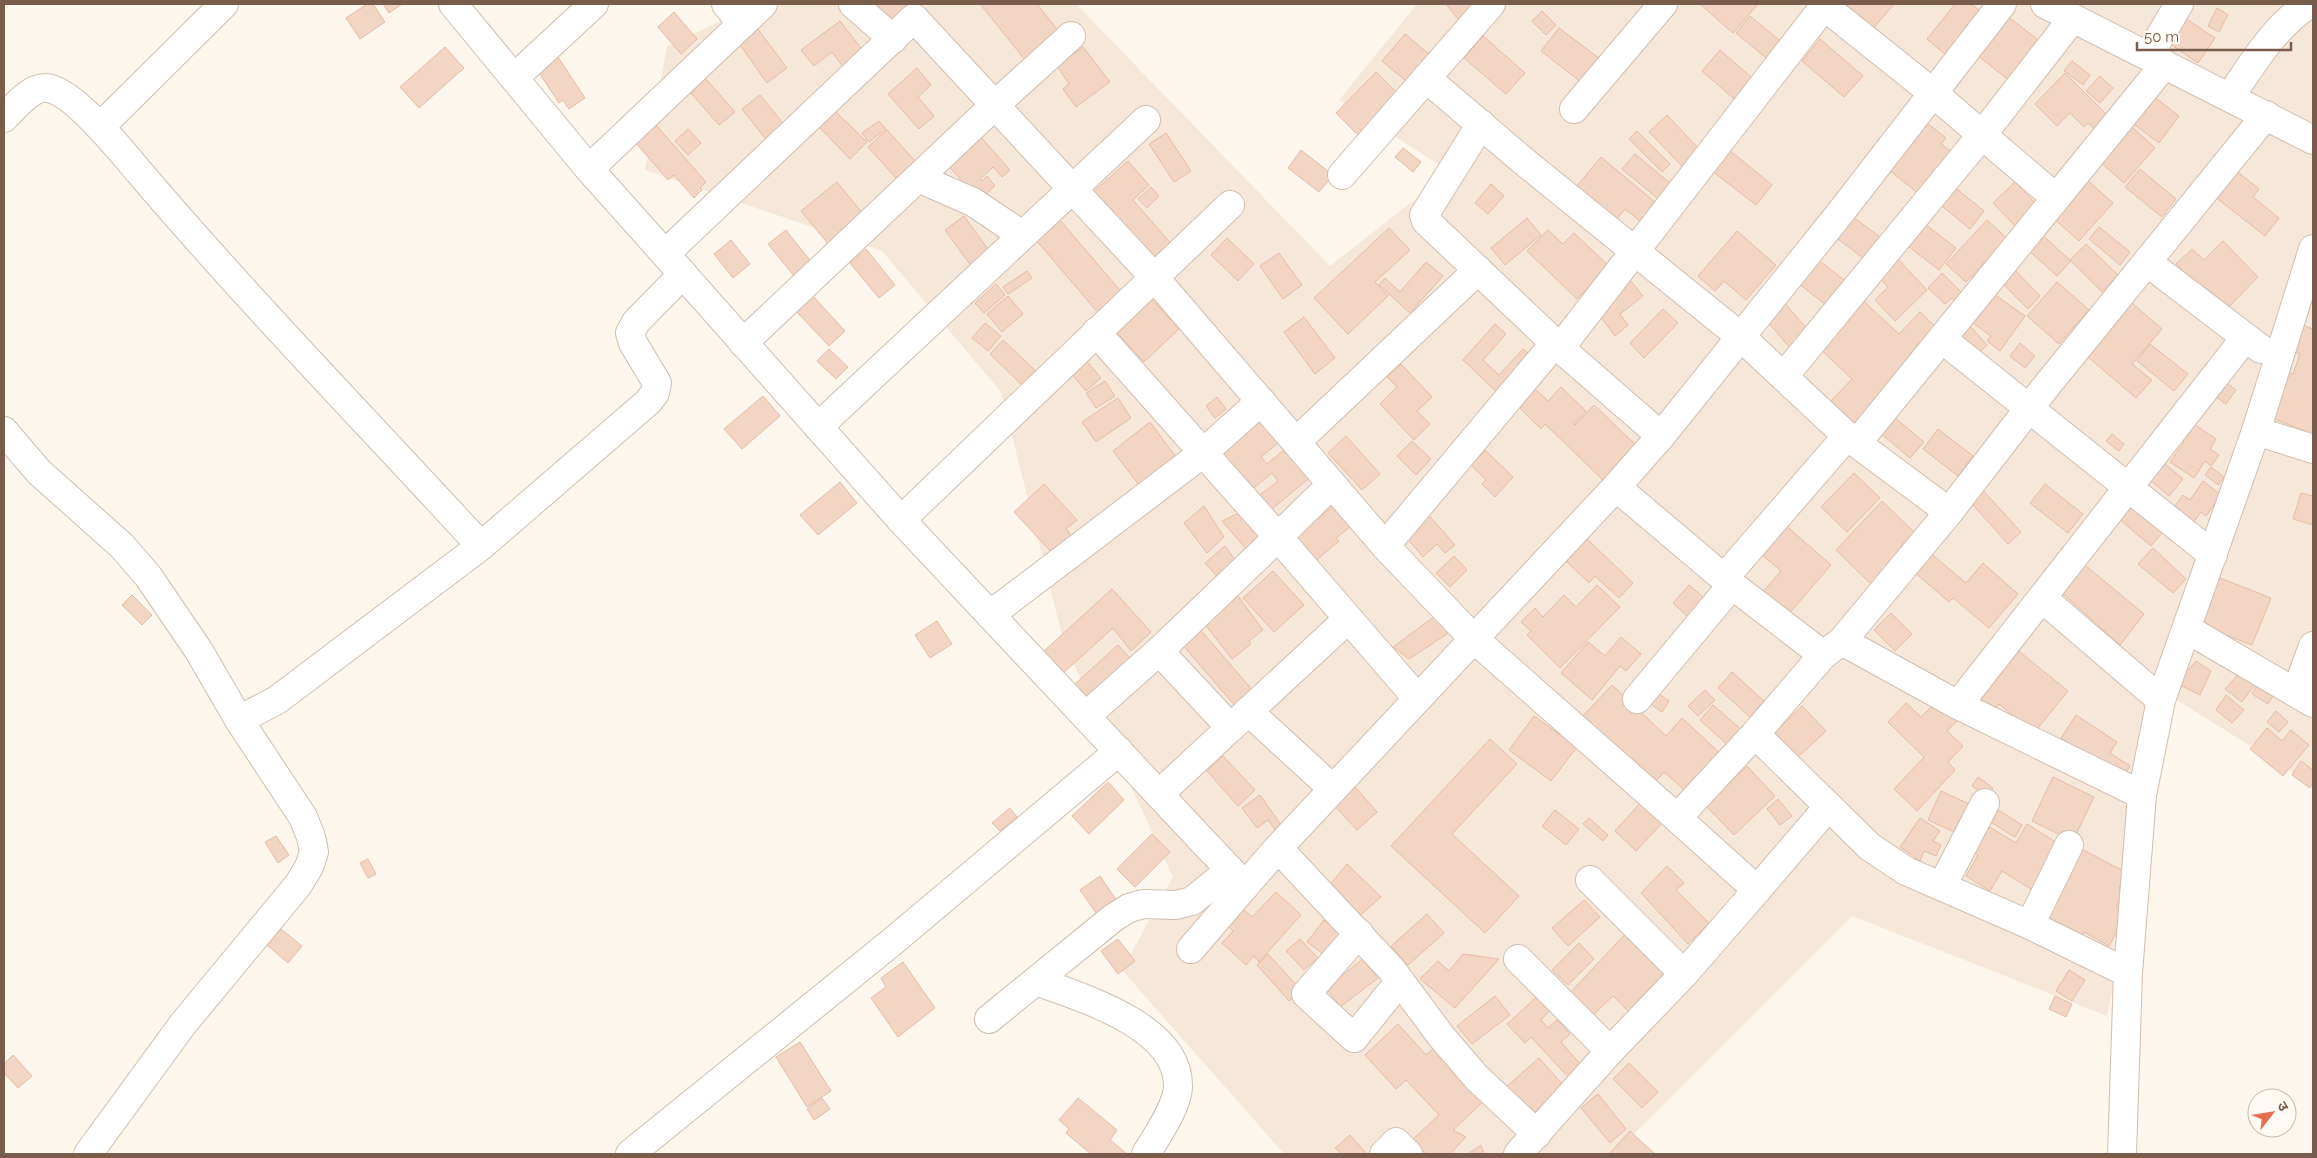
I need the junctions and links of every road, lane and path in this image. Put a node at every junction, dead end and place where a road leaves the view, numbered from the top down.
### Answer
1 (224, 4) edge
2 (453, 4) edge
3 (594, 4) edge
4 (763, 4) edge
5 (853, 4) edge
6 (1491, 4) edge
7 (1663, 4) edge
8 (2002, 4) edge
9 (2045, 4) edge
10 (2179, 4) edge
11 (2309, 4) edge
12 (1825, 5) edge
13 (922, 11) edge
14 (734, 14) edge
15 (2073, 18) junction
16 (1071, 36) dead end
17 (893, 39) junction
18 (2157, 59) junction
19 (514, 78) junction
20 (1426, 78) junction
21 (1933, 92) junction
22 (2230, 97) junction
23 (995, 105) junction
24 (1574, 109) dead end
25 (2266, 115) junction
26 (4, 118) edge
27 (1146, 120) dead end
28 (1481, 124) junction
29 (100, 127) junction
30 (1982, 135) junction
31 (2313, 140) edge
32 (590, 169) junction
33 (1342, 175) dead end
34 (918, 178) junction
35 (1072, 189) junction
36 (2056, 198) junction
37 (1230, 205) dead end
38 (1022, 235) junction
39 (1634, 251) junction
40 (2313, 253) edge
41 (2146, 262) junction
42 (674, 264) junction
43 (1478, 270) junction
44 (1154, 277) junction
45 (1096, 332) junction
46 (1741, 337) junction
47 (2245, 338) junction
48 (1942, 339) junction
49 (743, 342) junction
50 (1558, 346) junction
51 (2278, 361) junction
52 (1784, 376) junction
53 (1261, 401) junction
54 (2029, 408) junction
55 (818, 427) junction
56 (2256, 430) junction
57 (4, 432) edge
58 (1661, 436) junction
59 (1852, 439) junction
60 (1296, 442) junction
61 (2313, 449) edge
62 (1203, 453) junction
63 (1331, 484) junction
64 (1616, 487) junction
65 (2129, 487) junction
66 (1949, 512) junction
67 (901, 520) junction
68 (1278, 538) junction
69 (481, 546) junction
70 (1385, 546) junction
71 (2213, 555) junction
72 (1728, 582) junction
73 (2042, 598) junction
74 (990, 615) junction
75 (1348, 619) junction
76 (2187, 628) junction
77 (1473, 638) junction
78 (2313, 646) edge
79 (1832, 648) junction
80 (1159, 651) junction
81 (1417, 698) junction
82 (2305, 698) edge
83 (1637, 699) dead end
84 (2161, 700) junction
85 (1958, 705) junction
86 (1086, 716) junction
87 (1239, 719) junction
88 (239, 720) junction
89 (1755, 734) junction
90 (1119, 751) junction
91 (1333, 789) junction
92 (1159, 794) junction
93 (2142, 796) junction
94 (1985, 803) dead end
95 (1828, 807) junction
96 (1678, 818) junction
97 (2068, 845) dead end
98 (1278, 848) junction
99 (1238, 878) junction
100 (1590, 880) dead end
101 (1942, 886) junction
102 (1757, 890) junction
103 (2030, 925) junction
104 (1358, 933) junction
105 (1191, 949) dead end
106 (1518, 959) dead end
107 (2128, 973) junction
108 (1684, 974) junction
109 (1036, 981) junction
110 (1400, 981) junction
111 (988, 1019) dead end
112 (1610, 1050) junction
113 (1537, 1134) junction
114 (88, 1154) edge
115 (630, 1154) edge
116 (1146, 1154) edge
117 (1384, 1154) edge
118 (1408, 1154) edge
119 (1518, 1154) edge
120 (2122, 1154) edge

1 - 29 street
2 - 19 street
3 - 19 street
4 - 14 street
5 - 17 street
6 - 20 street
7 - 24 street
8 - 21 street
9 - 15 street
10 - 18 street
11 - 22 street
12 - 21 street
12 - 39 street
13 - 17 street
13 - 23 street
14 - 32 street
15 - 18 street
15 - 30 street
16 - 23 street
17 - 42 street
18 - 22 street
18 - 36 street
19 - 32 street
20 - 28 street
20 - 33 street
21 - 30 street
21 - 46 street
22 - 25 street
23 - 34 street
23 - 35 street
25 - 31 street
25 - 41 street
26 - 29 street
27 - 35 street
28 - 39 street
28 - 43 street
29 - 69 street
30 - 36 street
30 - 52 street
32 - 42 street
34 - 38 street
34 - 49 street
35 - 38 street
35 - 44 street
36 - 48 street
37 - 44 street
38 - 55 street
39 - 46 street
39 - 50 street
40 - 51 street
41 - 47 street
41 - 54 street
42 - 49 street
42 - 69 street
43 - 50 street
43 - 60 street
44 - 45 street
44 - 53 street
45 - 62 street
45 - 67 street
46 - 52 street
46 - 58 street
47 - 51 street
47 - 65 street
48 - 54 street
48 - 59 street
49 - 55 street
50 - 58 street
50 - 70 street
51 - 56 street
52 - 59 street
53 - 60 street
53 - 62 street
54 - 65 street
54 - 66 street
55 - 67 street
56 - 61 street
56 - 71 street
57 - 88 street
58 - 64 street
59 - 66 street
59 - 72 street
60 - 63 street
62 - 68 street
62 - 74 street
63 - 68 street
63 - 70 street
64 - 72 street
64 - 77 street
65 - 71 street
65 - 73 street
66 - 79 street
67 - 74 street
68 - 75 street
68 - 80 street
69 - 88 street
70 - 77 street
71 - 76 street
72 - 79 street
72 - 83 street
73 - 84 street
73 - 85 street
74 - 86 street
75 - 81 street
75 - 87 street
76 - 82 street
76 - 84 street
77 - 81 street
77 - 96 street
78 - 82 street
79 - 85 street
79 - 89 street
80 - 86 street
80 - 87 street
81 - 91 street
84 - 93 street
85 - 93 street
86 - 90 street
87 - 91 street
87 - 92 street
88 - 114 street
89 - 95 street
89 - 96 street
90 - 92 street
90 - 115 street
91 - 98 street
92 - 99 street
93 - 107 street
94 - 101 street
95 - 101 street
95 - 102 street
96 - 102 street
97 - 103 street
98 - 99 street
98 - 104 street
99 - 105 street
99 - 109 street
100 - 108 street
101 - 103 street
102 - 108 street
103 - 107 street
104 - 110 street
104 - 110 street
106 - 112 street
107 - 120 street
108 - 112 street
109 - 111 street
109 - 116 street
110 - 113 street
112 - 113 street
113 - 119 street
117 - 118 street

